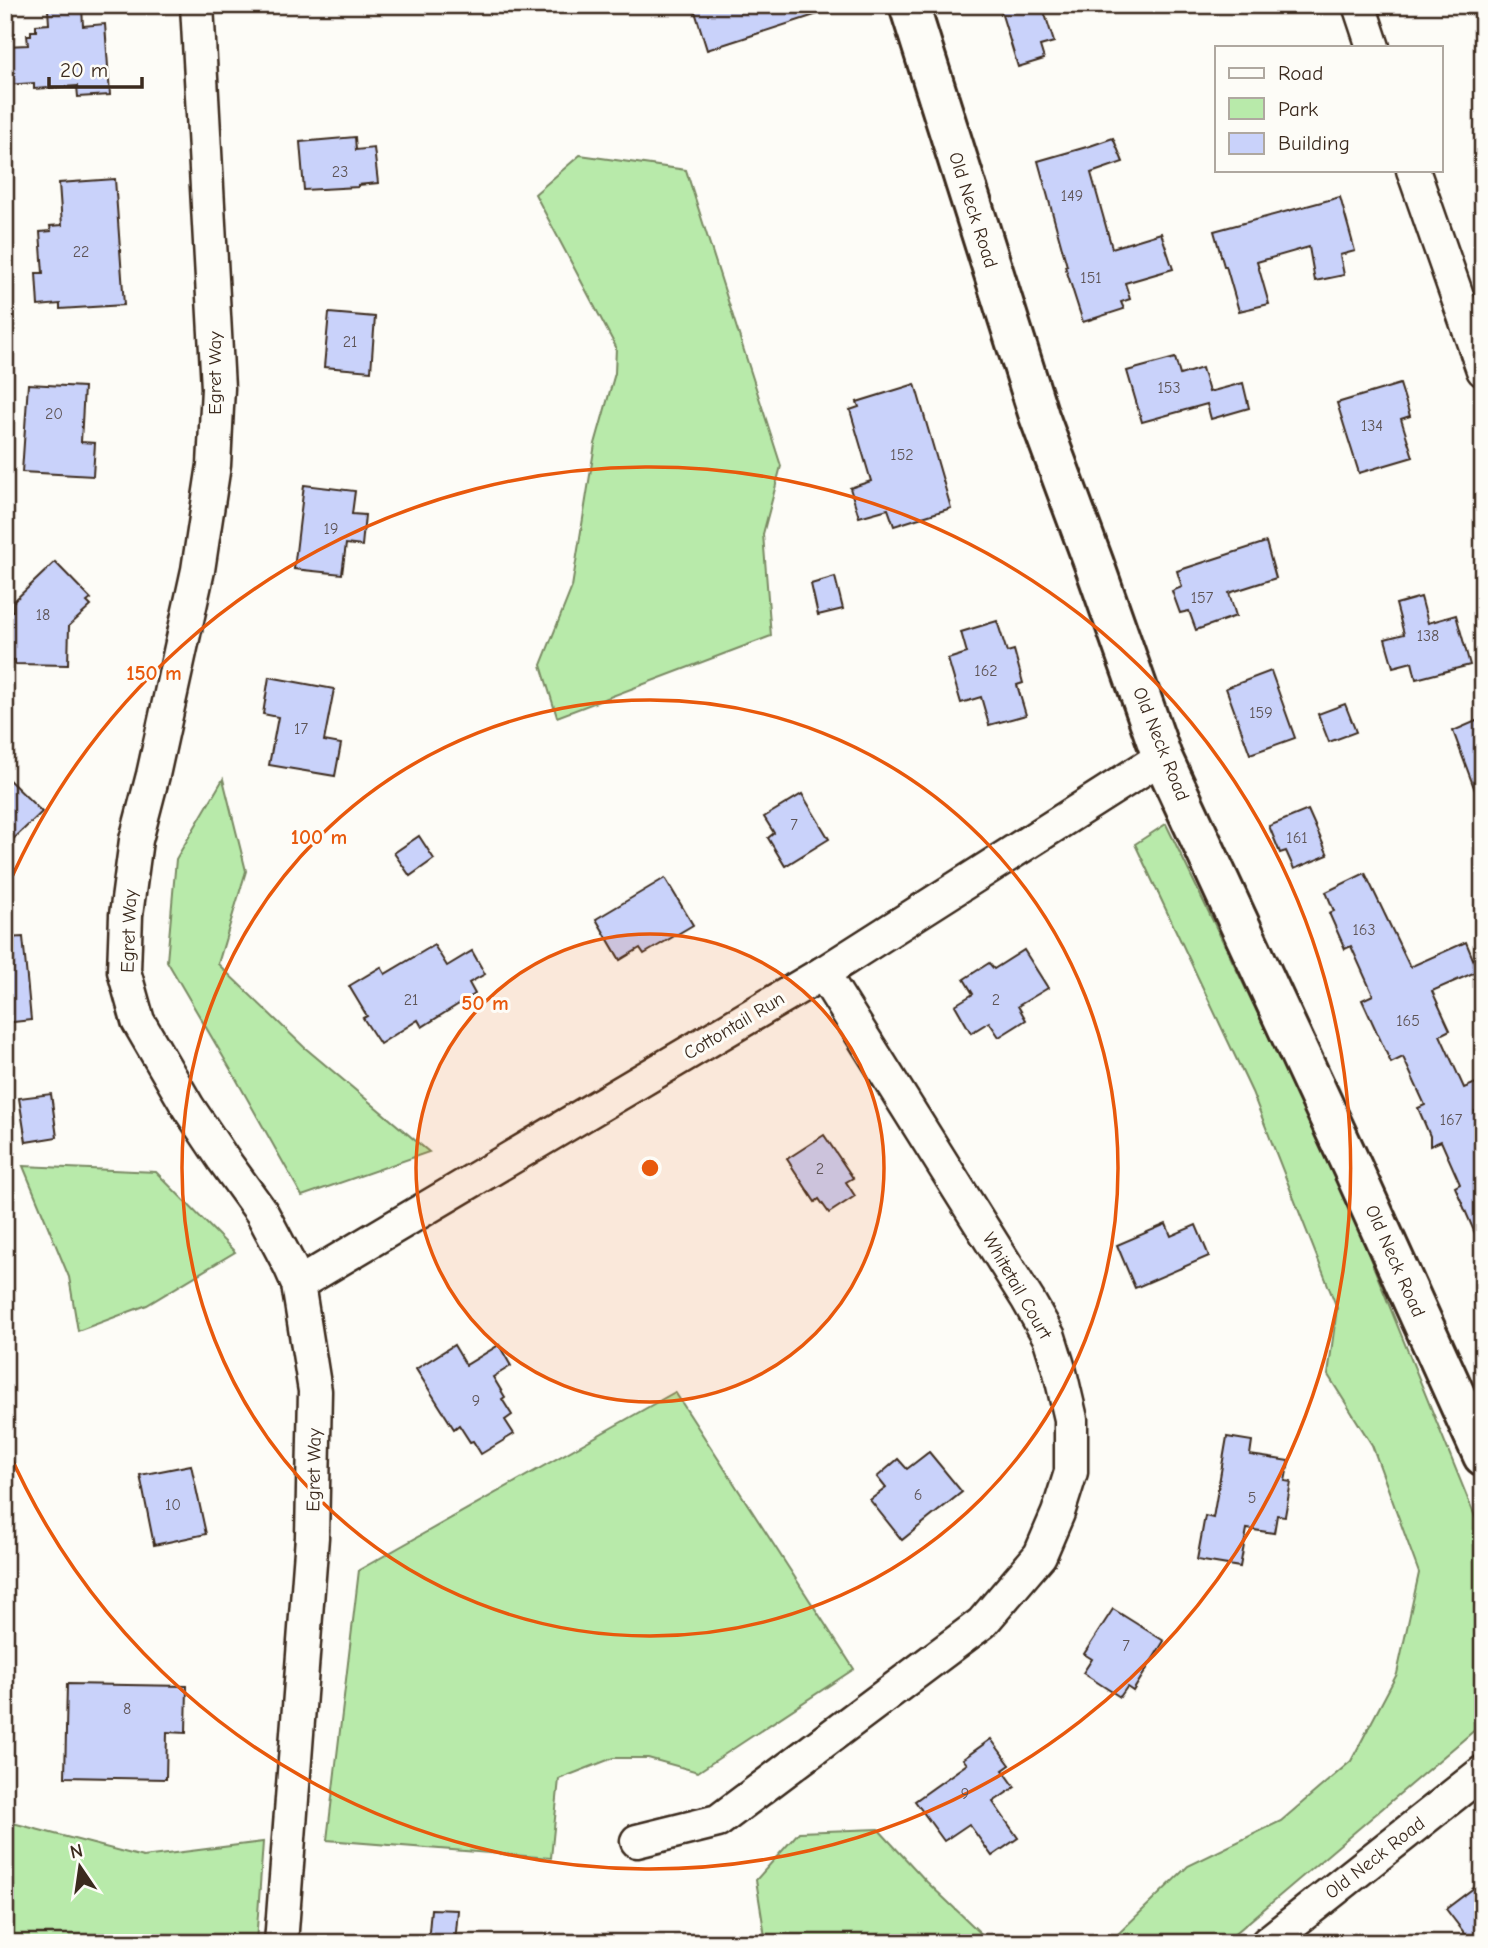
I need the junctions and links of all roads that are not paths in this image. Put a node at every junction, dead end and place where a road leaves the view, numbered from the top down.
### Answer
1 (197, 5) edge
2 (909, 5) edge
3 (1359, 5) edge
4 (1373, 46) edge
5 (1414, 172) edge
6 (1483, 370) edge
7 (1162, 757) junction
8 (823, 973) junction
9 (298, 1284) junction
10 (1483, 1456) edge
11 (1483, 1772) edge
12 (637, 1841) dead end
13 (281, 1943) edge
14 (1267, 1943) edge

1 - 9 street, Egret Way
2 - 7 street, Old Neck Road
3 - 4 street
5 - 6 street
7 - 8 street, Cottontail Run
7 - 10 street, Old Neck Road
8 - 9 street, Cottontail Run
8 - 12 street, Whitetail Court
9 - 13 street, Egret Way
11 - 14 street, Old Neck Road

